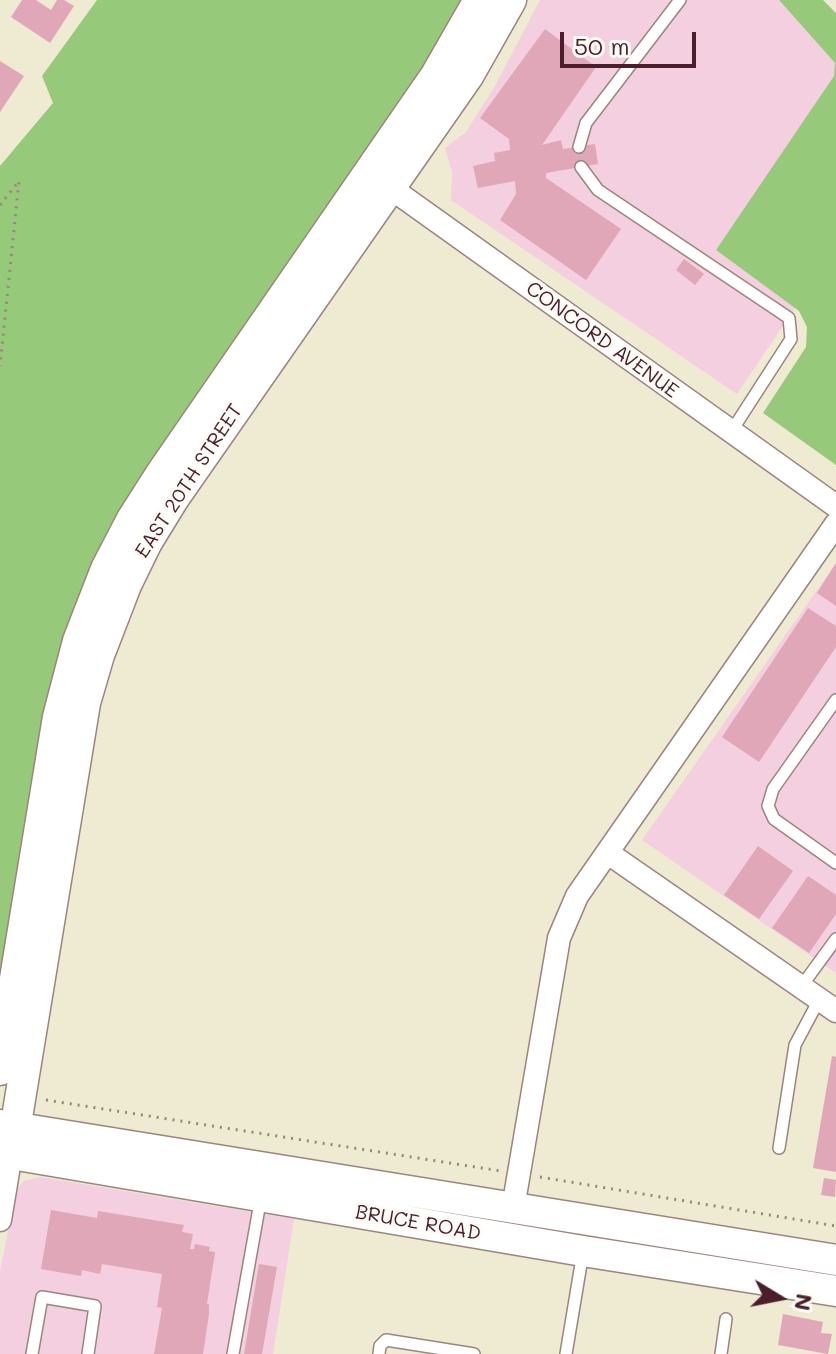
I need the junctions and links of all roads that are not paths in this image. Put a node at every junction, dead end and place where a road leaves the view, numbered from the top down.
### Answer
1 (479, 0) edge
2 (511, 0) edge
3 (680, 0) edge
4 (579, 147) dead end
5 (581, 167) dead end
6 (379, 180) junction
7 (731, 432) junction
8 (836, 506) edge
9 (836, 524) edge
10 (836, 700) edge
11 (608, 853) junction
12 (836, 863) edge
13 (836, 939) edge
14 (819, 999) edge
15 (0, 1070) edge
16 (6, 1140) edge
17 (779, 1148) dead end
18 (261, 1196) junction
19 (513, 1208) junction
20 (0, 1220) edge
21 (583, 1251) junction
22 (836, 1260) edge
23 (836, 1291) edge
24 (726, 1319) dead end
25 (430, 1350) edge
26 (32, 1354) edge
27 (88, 1354) edge
28 (233, 1354) edge
29 (379, 1354) edge
30 (474, 1354) edge
31 (566, 1354) edge
32 (721, 1354) edge

1 - 6 street, EAST 20TH STREET
2 - 6 street, EAST 20TH STREET
3 - 4 lane
5 - 7 lane
6 - 7 street, CONCORD AVENUE
6 - 15 street, EAST 20TH STREET
6 - 16 street, EAST 20TH STREET
7 - 8 street, CONCORD AVENUE
9 - 11 street
10 - 12 lane
11 - 14 street
11 - 19 street
13 - 14 lane
14 - 17 lane
16 - 18 street, BRUCE ROAD
16 - 19 street, BRUCE ROAD
16 - 20 street, EAST 20TH STREET
18 - 21 street, BRUCE ROAD
18 - 28 lane
19 - 22 street, BRUCE ROAD
21 - 23 street, BRUCE ROAD
21 - 31 lane
24 - 32 lane
25 - 29 lane
25 - 30 lane
26 - 27 lane

